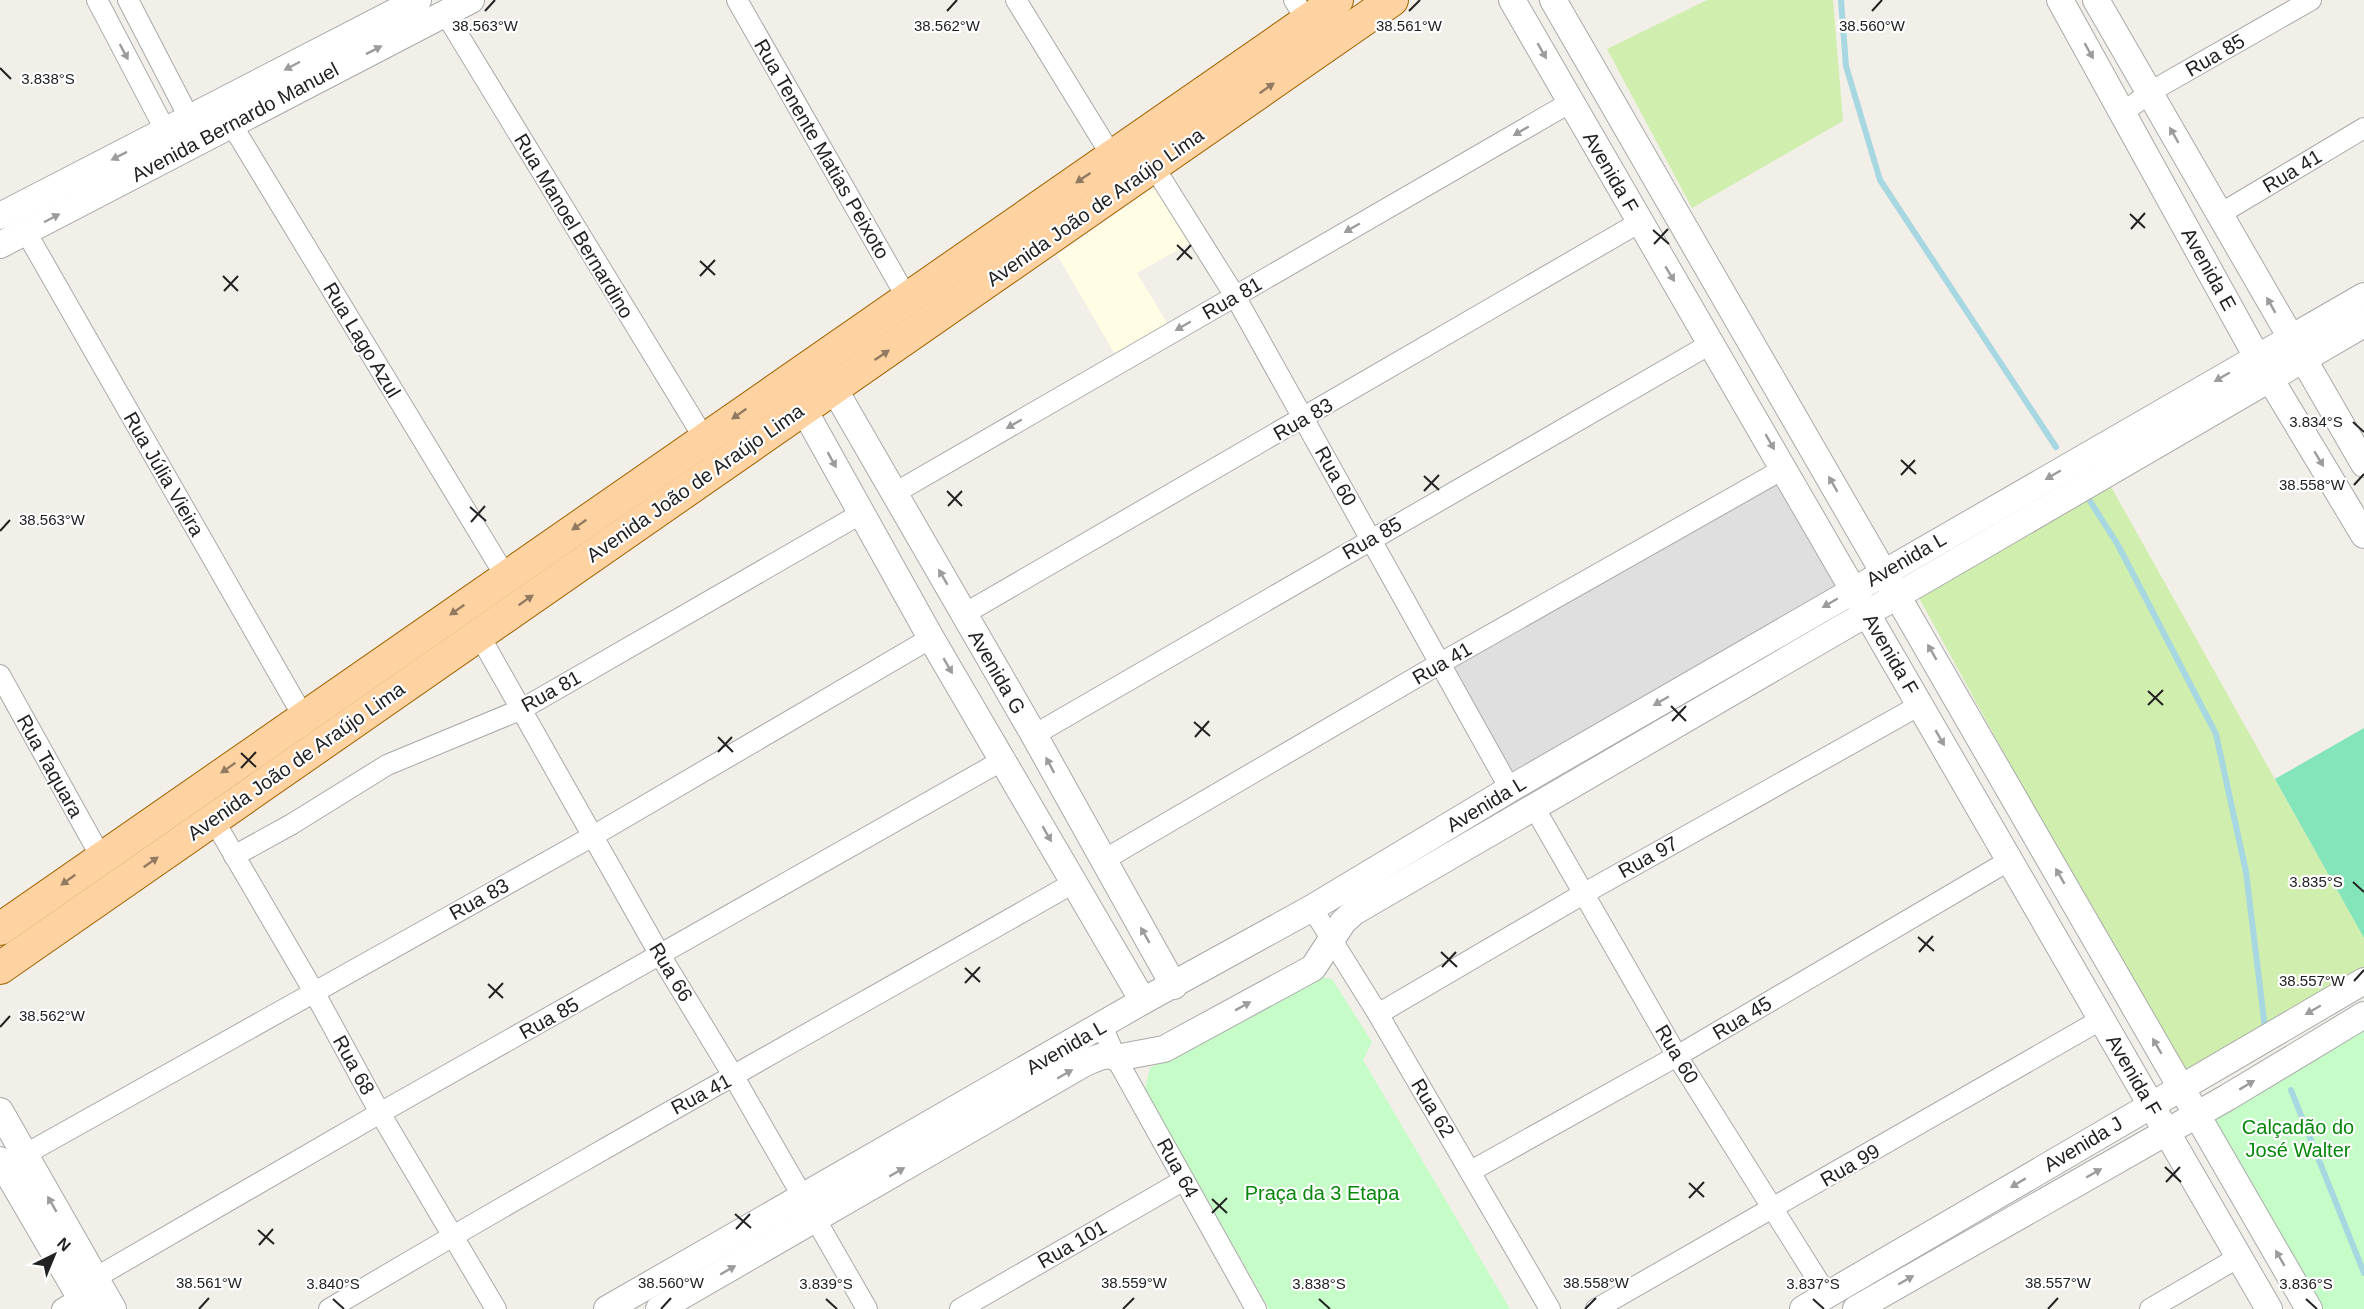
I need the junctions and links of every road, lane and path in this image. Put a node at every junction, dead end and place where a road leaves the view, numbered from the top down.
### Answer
1 (97, 0) edge
2 (128, 0) edge
3 (418, 0) edge
4 (471, 0) edge
5 (737, 0) edge
6 (1016, 0) edge
7 (1337, 0) edge
8 (1392, 0) edge
9 (1512, 0) edge
10 (1553, 0) edge
11 (2060, 0) edge
12 (2096, 0) edge
13 (2311, 0) edge
14 (1300, 11) edge
15 (445, 13) junction
16 (1214, 86) junction
17 (2150, 92) junction
18 (1571, 102) junction
19 (1231, 113) junction
20 (2123, 113) junction
21 (225, 114) junction
22 (1168, 119) junction
23 (2364, 128) edge
24 (195, 129) junction
25 (172, 142) junction
26 (1184, 145) junction
27 (1113, 158) junction
28 (1154, 167) junction
29 (2220, 214) junction
30 (0, 216) edge
31 (1640, 222) junction
32 (26, 232) junction
33 (0, 245) edge
34 (1235, 296) junction
35 (2364, 296) edge
36 (907, 298) junction
37 (2364, 324) edge
38 (1712, 343) junction
39 (2296, 349) junction
40 (817, 360) junction
41 (2264, 367) junction
42 (787, 381) junction
43 (834, 388) junction
44 (804, 409) junction
45 (1304, 418) junction
46 (704, 438) junction
47 (2364, 464) edge
48 (1785, 468) junction
49 (893, 494) junction
50 (862, 513) junction
51 (2364, 535) edge
52 (1371, 539) junction
53 (1884, 572) junction
54 (506, 577) junction
55 (1854, 589) junction
56 (1899, 596) junction
57 (964, 614) junction
58 (1867, 614) junction
59 (478, 633) junction
60 (931, 638) junction
61 (1439, 664) junction
62 (0, 675) edge
63 (1920, 705) junction
64 (522, 709) junction
65 (303, 716) junction
66 (1034, 735) junction
67 (1003, 760) junction
68 (1510, 789) junction
69 (1484, 805) junction
70 (1534, 807) junction
71 (213, 819) junction
72 (1496, 829) junction
73 (593, 836) junction
74 (234, 856) junction
75 (101, 857) junction
76 (2010, 860) junction
77 (1102, 861) junction
78 (1075, 882) junction
79 (1584, 894) junction
80 (1312, 908) junction
81 (0, 928) edge
82 (1331, 937) junction
83 (660, 955) junction
84 (0, 968) edge
85 (2364, 981) edge
86 (1174, 986) junction
87 (313, 990) junction
88 (1143, 1001) junction
89 (1378, 1014) junction
90 (2364, 1015) edge
91 (2102, 1019) junction
92 (1102, 1026) junction
93 (1677, 1056) junction
94 (1116, 1058) junction
95 (734, 1077) junction
96 (2180, 1087) junction
97 (2152, 1104) junction
98 (0, 1111) edge
99 (380, 1113) junction
100 (2196, 1114) junction
101 (2167, 1132) junction
102 (8, 1166) edge
103 (1471, 1171) junction
104 (1184, 1180) junction
105 (810, 1209) junction
106 (1775, 1209) junction
107 (454, 1235) junction
108 (2239, 1257) junction
109 (1827, 1295) junction
110 (81, 1299) edge
111 (1252, 1308) edge
112 (113, 1309) edge
113 (328, 1309) edge
114 (496, 1309) edge
115 (607, 1309) edge
116 (659, 1309) edge
117 (867, 1309) edge
118 (960, 1309) edge
119 (1550, 1309) edge
120 (1596, 1309) edge
121 (1803, 1309) edge
122 (1856, 1309) edge
123 (2150, 1309) edge
124 (2270, 1309) edge
125 (2309, 1309) edge

1 -> 25 street
2 - 24 street
3 -> 21 street, Avenida Bernardo Manuel
4 - 15 street, Avenida Bernardo Manuel
5 - 36 street, Rua Tenente Matias Peixoto
6 - 27 street
7 - 14 main road, Avenida João de Araújo Lima
19 -> 8 main road, Avenida João de Araújo Lima
9 -> 18 street, Avenida F
53 -> 10 street, Avenida F
11 -> 20 street, Avenida E
12 - 17 street, Avenida E
13 - 17 street, Rua 85
14 - 16 main road, Avenida João de Araújo Lima
21 -> 15 street, Avenida Bernardo Manuel
15 - 46 street, Rua Manoel Bernardino
16 - 19 main road
16 - 22 main road, Avenida João de Araújo Lima
17 - 20 street, Rua 85
29 -> 17 street, Avenida E
18 - 31 street, Avenida F
18 -> 34 street, Rua 81
19 - 26 main road, Avenida João de Araújo Lima
20 - 41 street, Avenida E
21 - 24 street, Avenida Bernardo Manuel
21 - 54 street, Rua Lago Azul
22 - 26 main road
22 - 27 main road, Avenida João de Araújo Lima
23 - 29 street, Rua 41
24 - 25 street, Avenida Bernardo Manuel
25 -> 30 street, Avenida Bernardo Manuel
32 -> 25 street, Avenida Bernardo Manuel
26 - 28 main road, Avenida João de Araújo Lima
27 -> 36 main road, Avenida João de Araújo Lima
28 - 34 street, Rua 60
43 -> 28 main road, Avenida João de Araújo Lima
39 -> 29 street, Avenida E
31 -> 38 street, Avenida F
31 - 45 street, Rua 83
32 - 33 street, Avenida Bernardo Manuel
32 - 65 street, Rua Júlia Vieira
34 - 45 street, Rua 60
34 -> 49 street, Rua 81
35 - 39 street, Avenida L
36 - 40 main road, Avenida João de Araújo Lima
37 - 39 street, Avenida L
38 -> 48 street, Avenida F
38 - 52 street, Rua 85
39 - 41 street, Avenida L
39 - 47 street, Avenida E
40 - 42 main road, Avenida João de Araújo Lima
40 - 43 street, Avenida G
41 -> 51 street, Avenida E
41 -> 53 street, Avenida L
41 - 56 street, Avenida L
42 - 44 street, Avenida G
42 -> 46 main road, Avenida João de Araújo Lima
43 - 44 main road, Avenida João de Araújo Lima
43 - 49 street, Avenida G
44 -> 50 street, Avenida G
59 -> 44 main road, Avenida João de Araújo Lima
45 - 52 street, Rua 60
45 - 57 street, Rua 83
46 -> 54 main road, Avenida João de Araújo Lima
48 - 55 street, Avenida F
48 - 61 street, Rua 41
57 -> 49 street, Avenida G
50 - 60 street, Avenida G
50 - 64 street, Rua 81
52 - 61 street, Rua 60
52 - 66 street, Rua 85
53 - 55 street, Avenida L
53 - 56 street, Avenida F
54 -> 65 main road, Avenida João de Araújo Lima
55 - 58 street, Avenida F
55 -> 68 street, Avenida L
56 - 58 street, Avenida L
96 -> 56 street, Avenida F
57 - 66 street, Avenida G
58 - 63 street, Avenida F
58 - 70 street, Avenida L
59 - 64 street, Rua 66
59 - 71 main road, Avenida João de Araújo Lima
60 -> 67 street, Avenida G
60 - 73 street, Rua 83
61 - 68 street, Rua 60
61 - 77 street, Rua 41
62 - 75 street, Rua Taquara
63 -> 76 street, Avenida F
63 - 79 street, Rua 97
64 - 73 street, Rua 66
64 - 74 street, Rua 81
65 -> 75 main road, Avenida João de Araújo Lima
77 -> 66 street, Avenida G
67 -> 78 street, Avenida G
67 - 83 street, Rua 85
68 - 69 street, Avenida L
69 - 72 street
69 - 80 street, Avenida L
70 - 72 street, Avenida L
70 - 79 street, Rua 60
71 - 74 street, Rua 68
84 -> 71 main road, Avenida João de Araújo Lima
72 - 82 street, Avenida L
73 - 83 street, Rua 66
73 - 87 street, Rua 83
74 - 87 street, Rua 68
75 -> 81 main road, Avenida João de Araújo Lima
76 - 91 street, Avenida F
76 - 93 street, Rua 45
86 -> 77 street, Avenida G
78 - 88 street, Avenida G
78 - 95 street, Rua 41
79 - 89 street, Rua 97
79 - 93 street, Rua 60
80 - 82 street, Rua 62
80 - 86 street, Avenida L
82 - 89 street, Rua 62
94 -> 82 street, Avenida L
83 - 95 street, Rua 66
83 - 99 street, Rua 85
85 -> 96 street, Avenida J
86 - 88 street, Avenida L
87 - 99 street, Rua 68
87 - 102 street, Rua 83
88 - 92 street, Avenida L
89 - 103 street, Rua 62
100 -> 90 street, Avenida J
91 - 97 street, Avenida F
91 - 106 street, Rua 99
92 - 94 street, Rua 64
92 - 105 street, Avenida L
93 - 103 street, Rua 45
93 - 106 street, Rua 60
94 - 104 street, Rua 64
105 -> 94 street, Avenida L
95 - 105 street, Rua 66
95 - 107 street, Rua 41
96 - 97 street, Avenida J
96 - 100 street, Avenida F
97 - 101 street, Avenida F
97 -> 109 street, Avenida J
98 - 102 street
99 - 107 street, Rua 68
99 - 110 street, Rua 85
100 - 101 street, Avenida J
125 -> 100 street, Avenida F
101 - 108 street, Avenida F
122 -> 101 street, Avenida J
102 - 110 street
103 - 119 street, Rua 62
104 - 111 street, Rua 64
104 - 118 street, Rua 101
105 - 115 street, Avenida L
116 -> 105 street, Avenida L
105 - 117 street, Rua 66
106 - 109 street, Rua 60
106 - 120 street, Rua 99
107 - 113 street, Rua 41
107 - 114 street, Rua 68
108 - 123 street
108 - 124 street, Avenida F
109 - 121 street, Avenida J
110 - 112 street

